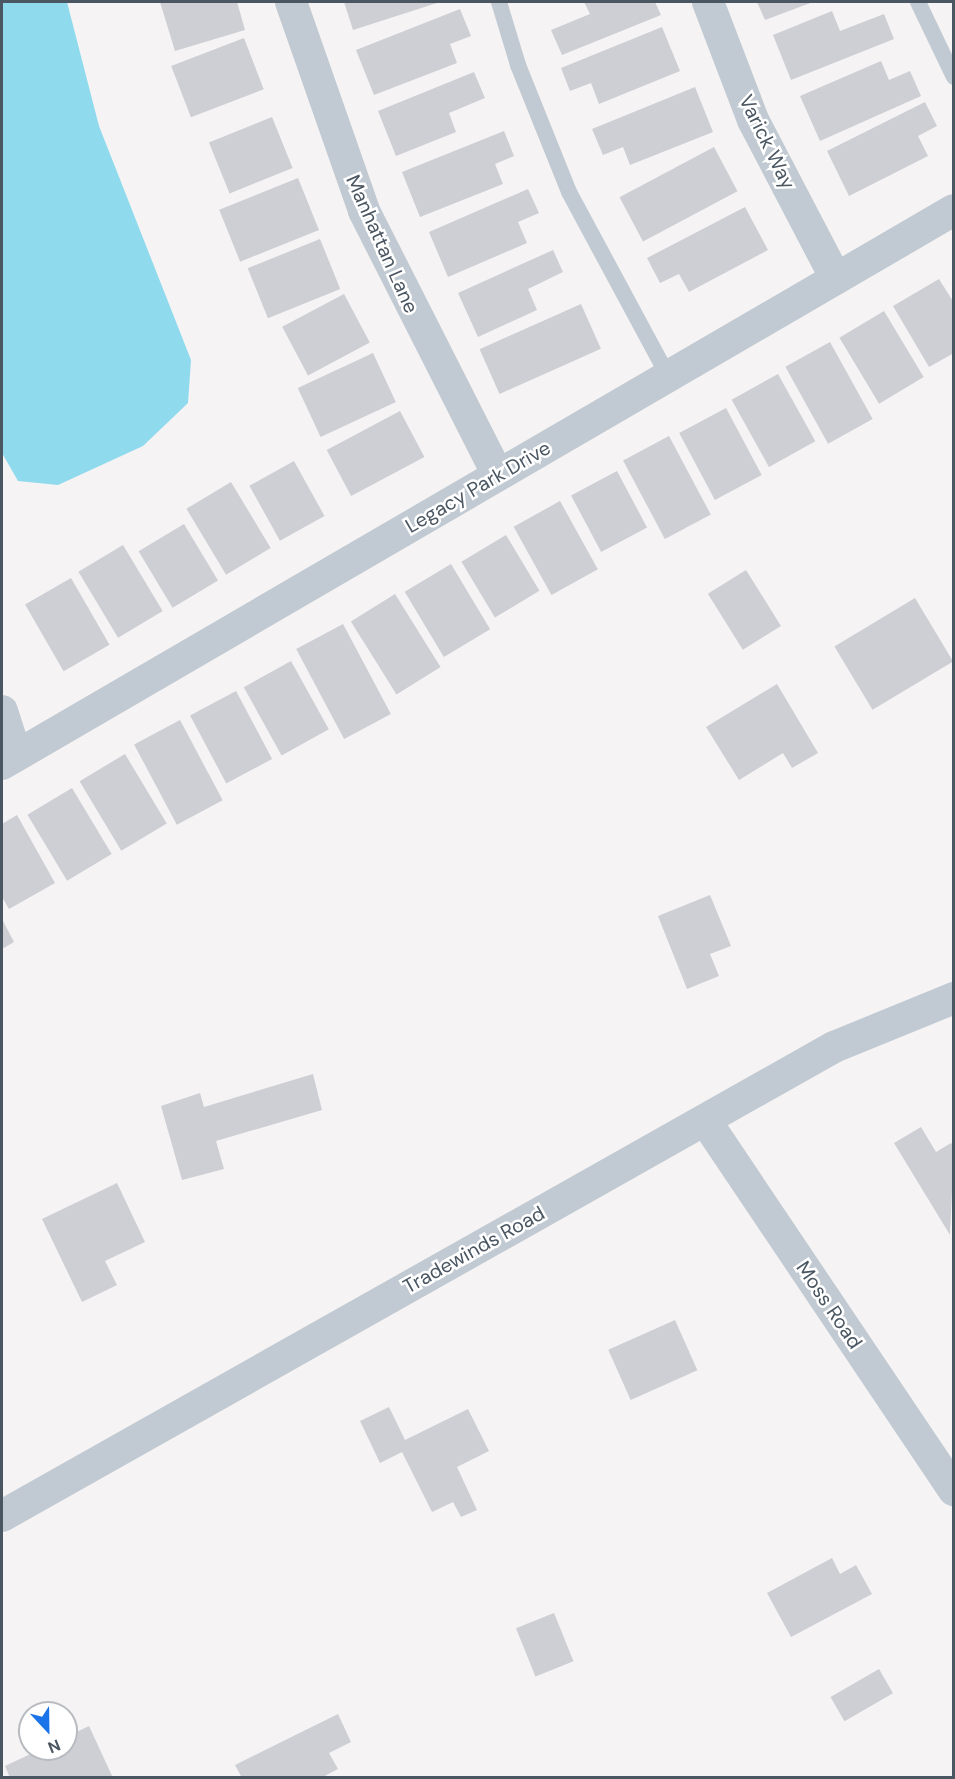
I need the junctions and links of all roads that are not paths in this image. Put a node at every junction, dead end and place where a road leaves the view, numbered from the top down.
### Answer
1 (291, 2) edge
2 (499, 2) edge
3 (708, 2) edge
4 (918, 2) edge
5 (954, 76) edge
6 (954, 210) edge
7 (836, 279) junction
8 (668, 376) junction
9 (498, 475) junction
10 (2, 711) edge
11 (9, 759) edge
12 (954, 998) edge
13 (705, 1120) junction
14 (954, 1490) edge
15 (2, 1516) edge

1 - 9 street, Manhattan Lane
2 - 8 lane
3 - 7 street, Varick Way
4 - 5 lane
6 - 7 street, Legacy Park Drive
7 - 8 street, Legacy Park Drive
8 - 9 street, Legacy Park Drive
9 - 11 street, Legacy Park Drive
10 - 11 street
12 - 13 street, Tradewinds Road
13 - 14 street, Moss Road
13 - 15 street, Tradewinds Road

